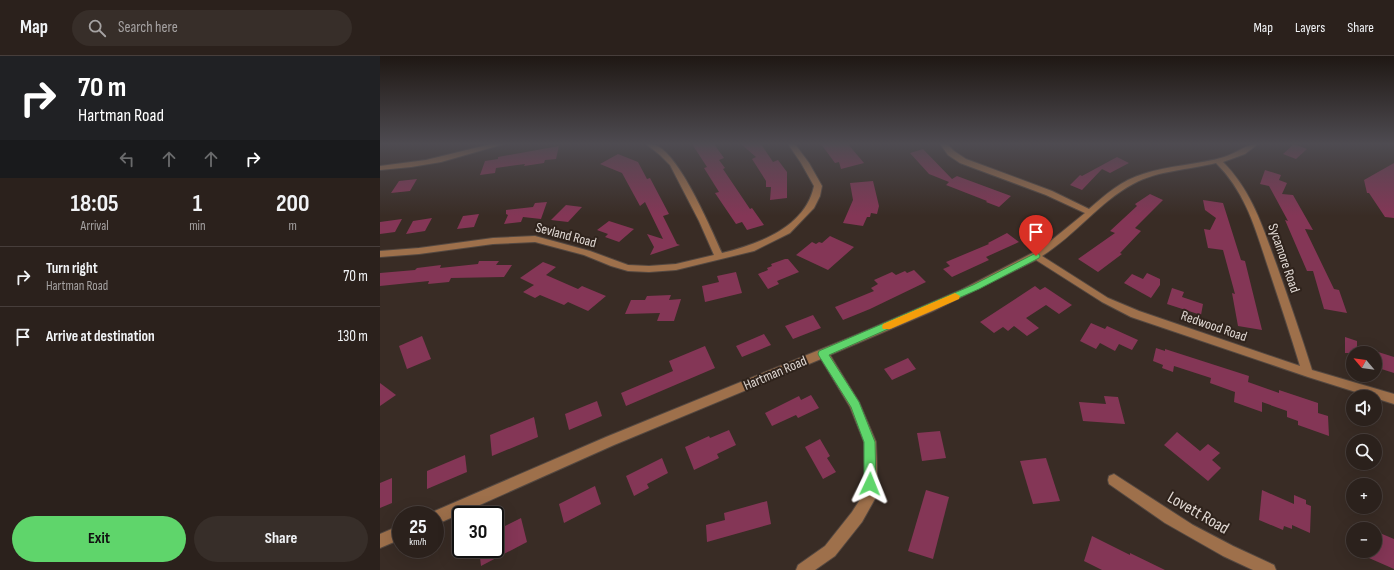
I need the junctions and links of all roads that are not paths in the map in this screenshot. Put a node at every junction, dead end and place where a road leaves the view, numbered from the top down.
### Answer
1 (675, 168) edge
2 (809, 168) edge
3 (982, 168) edge
4 (1175, 168) edge
5 (1225, 168) edge
6 (1091, 212) junction
7 (380, 254) edge
8 (1036, 256) junction
9 (719, 257) junction
10 (822, 354) junction
11 (1308, 373) junction
12 (1394, 399) edge
13 (1114, 480) dead end
14 (444, 514) edge
15 (392, 536) edge
16 (380, 541) edge
17 (803, 570) edge
18 (1269, 570) edge

1 - 9 street
2 - 9 street, Sevland Road
3 - 6 street
4 - 6 street, Hartman Road
5 - 11 street, Sycamore Road
6 - 8 street, Hartman Road
7 - 9 street, Sevland Road
8 - 10 street, Hartman Road
8 - 11 street, Redwood Road
10 - 14 street, Hartman Road
10 - 17 street
11 - 12 street, Redwood Road
13 - 18 street, Lovett Road
15 - 16 street

